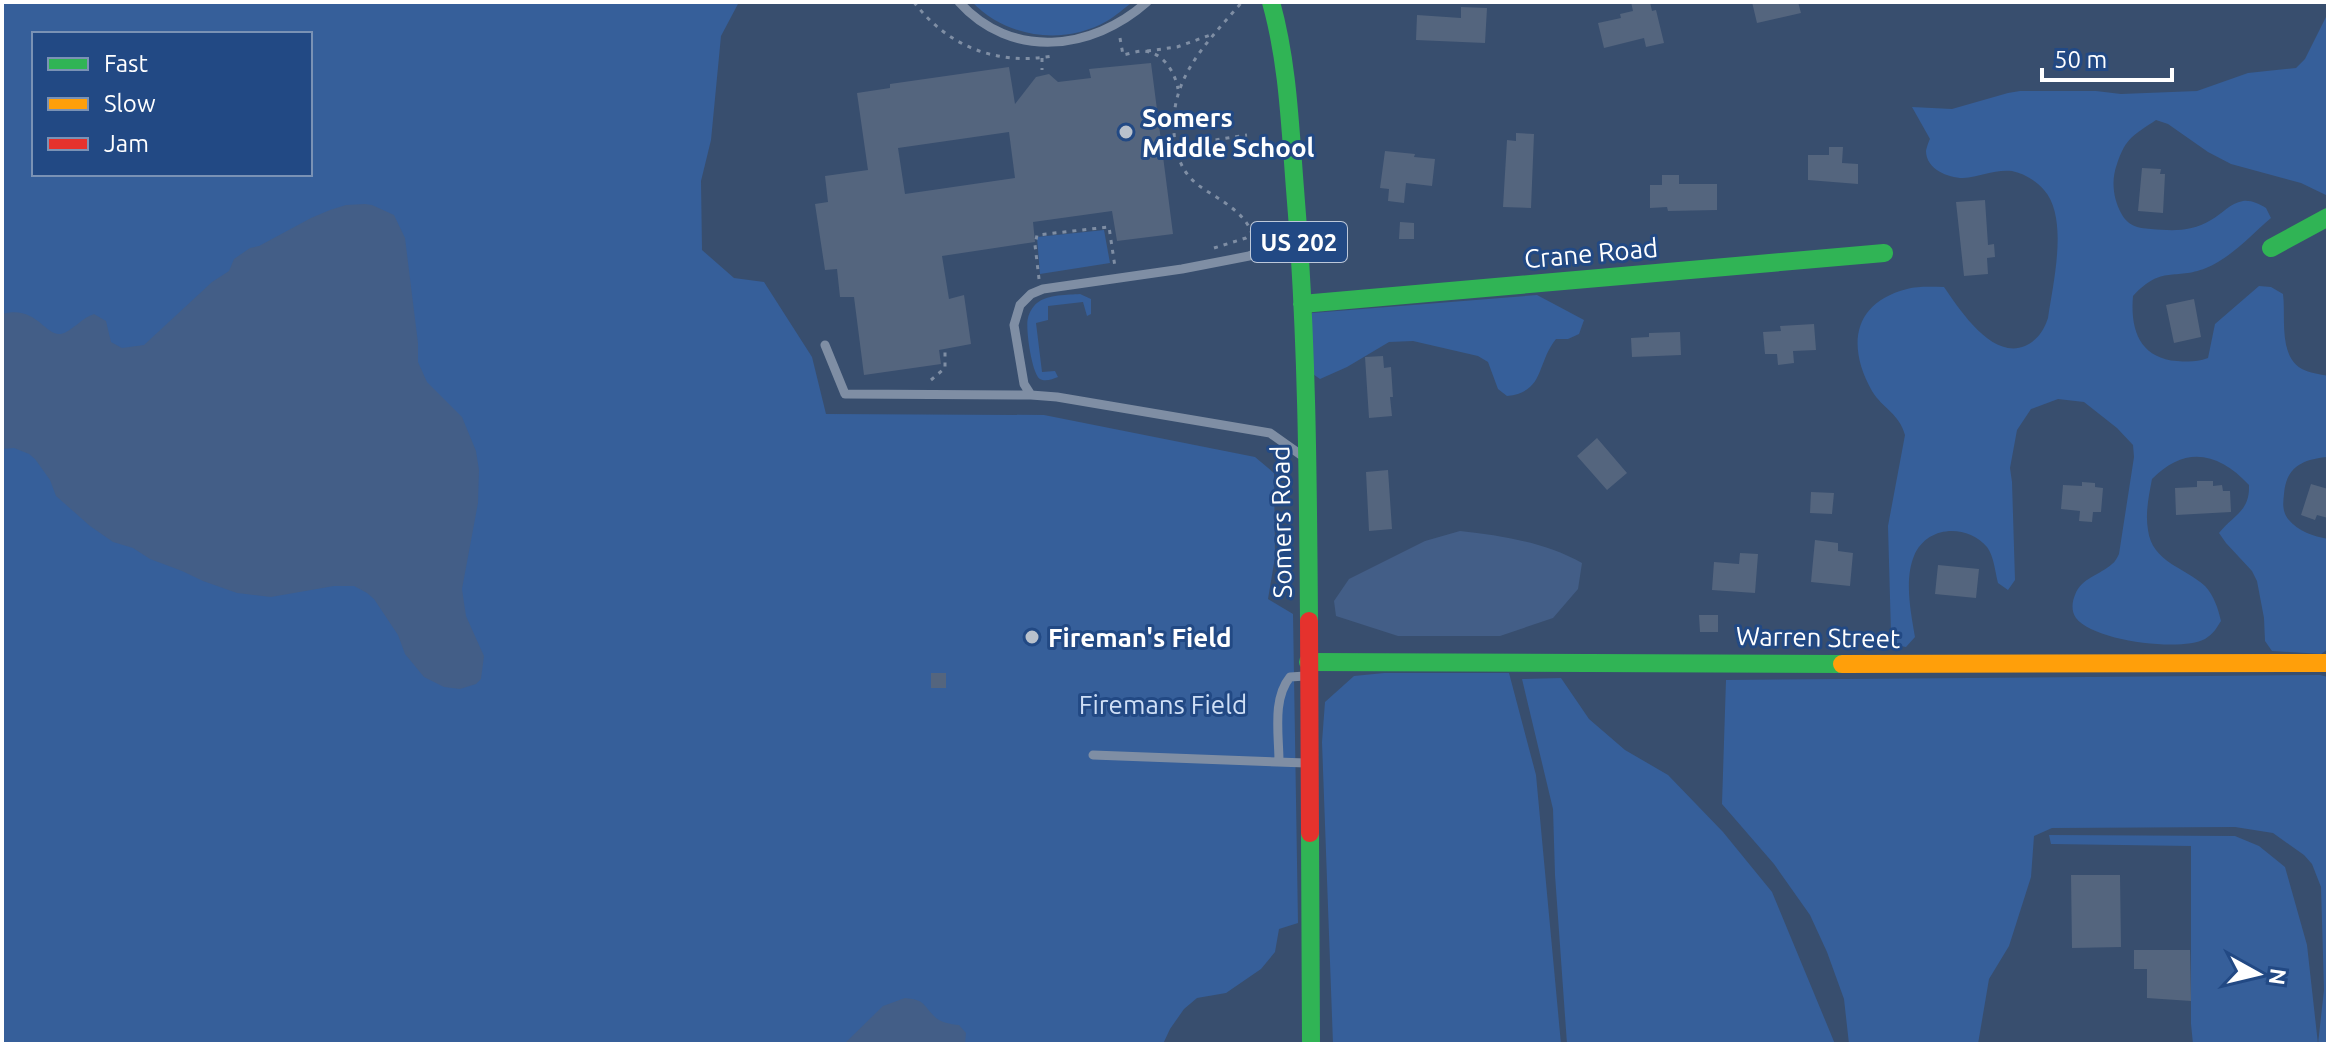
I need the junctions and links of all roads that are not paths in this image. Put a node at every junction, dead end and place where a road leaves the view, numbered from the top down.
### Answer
1 (959, 2) edge
2 (1147, 2) edge
3 (1271, 2) edge
4 (2328, 217) edge
5 (1299, 235) junction
6 (2271, 248) dead end
7 (1884, 253) dead end
8 (1302, 304) junction
9 (825, 345) dead end
10 (1031, 395) junction
11 (1307, 459) junction
12 (2328, 663) edge
13 (1308, 669) junction
14 (1093, 755) dead end
15 (1279, 762) junction
16 (1309, 763) junction
17 (1311, 1044) edge

1 - 2 lane
3 - 5 street, Somers Road / US 202
4 - 6 street
5 - 8 street, Somers Road / US 202
5 - 10 lane
7 - 8 street, Crane Road
8 - 11 street, Somers Road / US 202
9 - 10 lane
10 - 11 lane
11 - 13 street, Somers Road / US 202
12 - 13 street, Warren Street
13 - 15 lane
13 - 16 street, Somers Road / US 202
14 - 15 lane
15 - 16 lane
16 - 17 street, Somers Road / US 202

